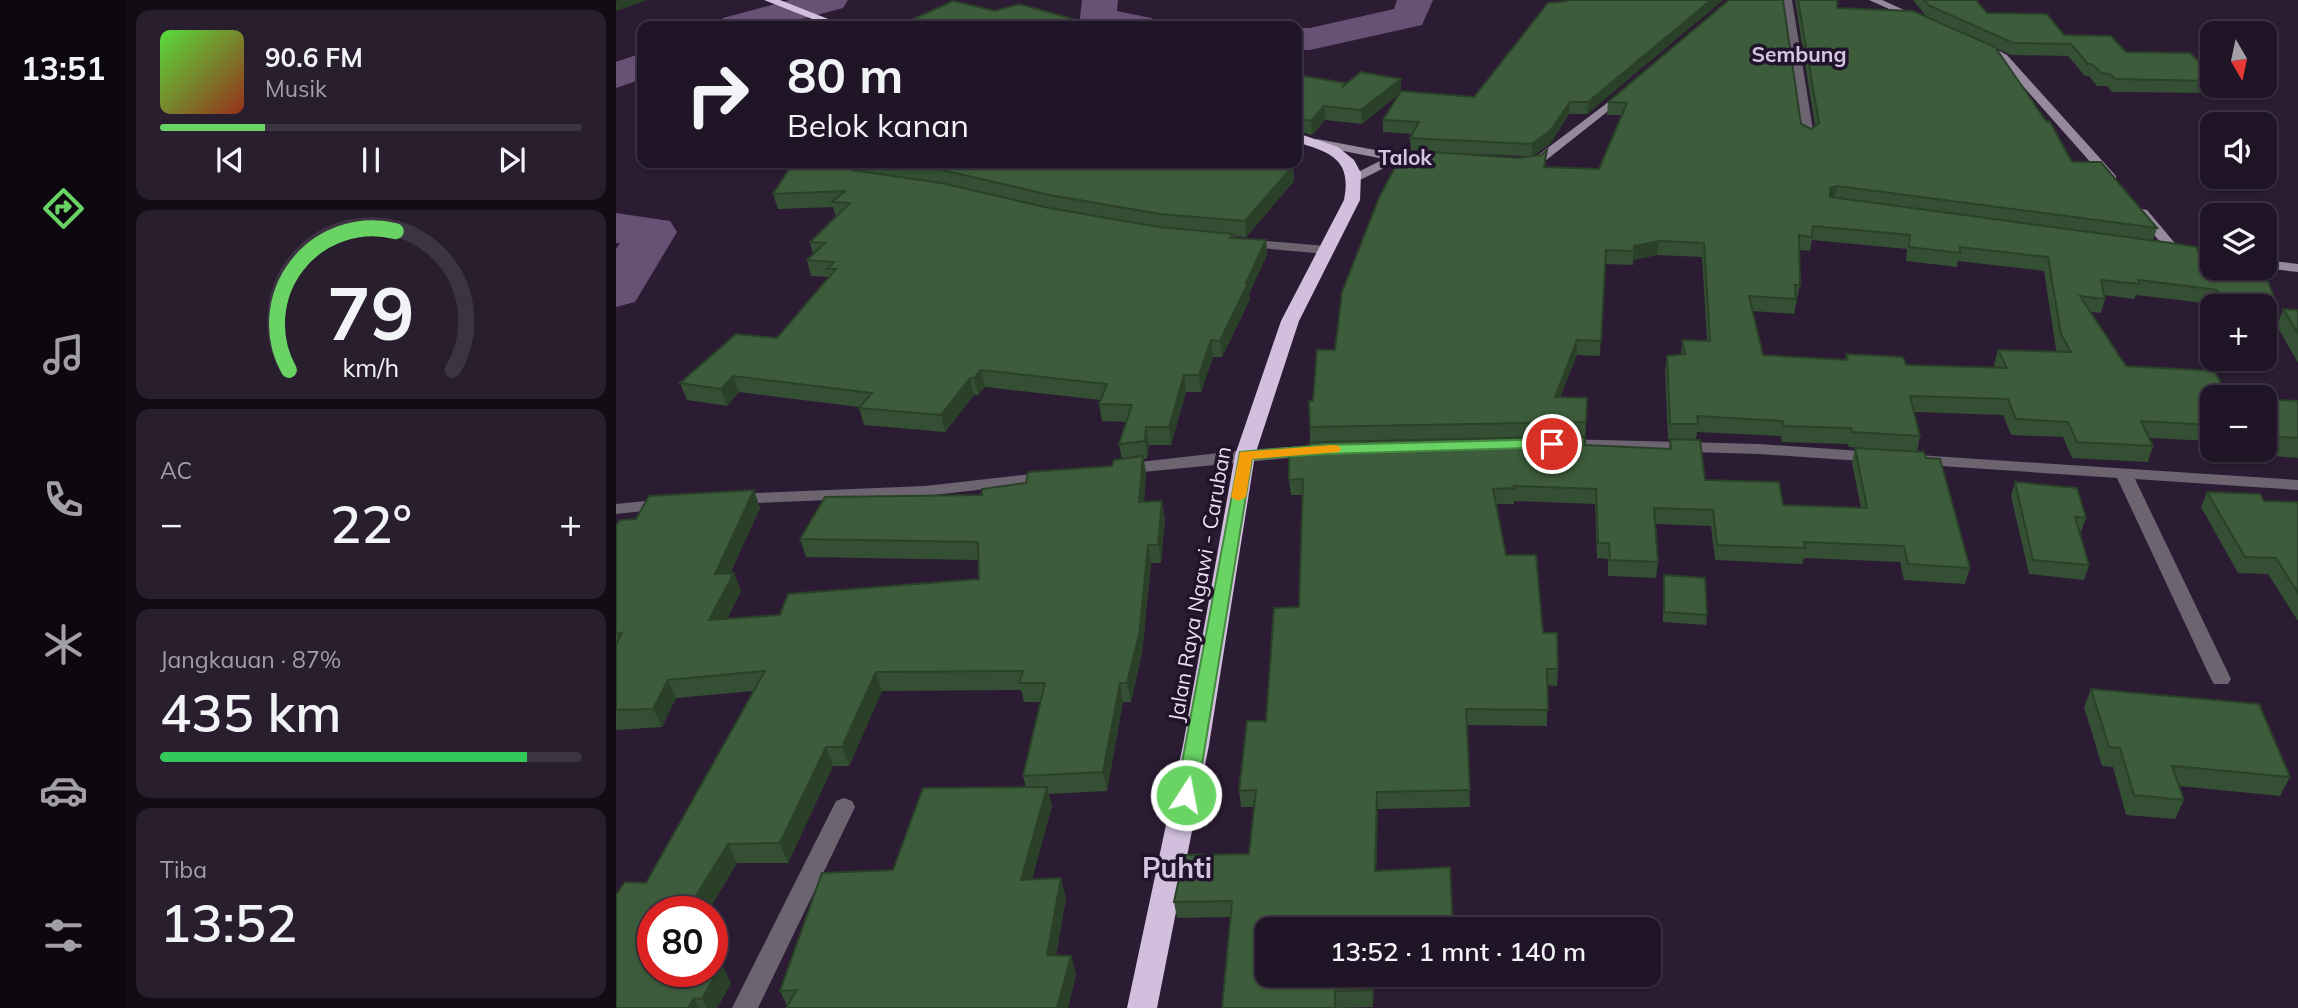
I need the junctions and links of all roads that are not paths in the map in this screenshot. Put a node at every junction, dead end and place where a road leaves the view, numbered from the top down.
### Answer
1 (770, 0) edge
2 (1787, 0) edge
3 (1874, 0) edge
4 (827, 21) edge
5 (1932, 24) edge
6 (1967, 39) edge
7 (1641, 78) edge
8 (1808, 136) edge
9 (1305, 140) edge
10 (1405, 158) junction
11 (1436, 159) edge
12 (1518, 164) edge
13 (1356, 178) junction
14 (2121, 190) edge
15 (2130, 200) edge
16 (1230, 242) edge
17 (2148, 247) edge
18 (1325, 250) junction
19 (2175, 251) junction
20 (2200, 254) edge
21 (2277, 266) edge
22 (2298, 268) edge
23 (1538, 444) edge
24 (1352, 449) edge
25 (1245, 455) junction
26 (1098, 472) edge
27 (2123, 474) junction
28 (1072, 475) edge
29 (2298, 485) edge
30 (711, 501) edge
31 (685, 503) edge
32 (616, 509) edge
33 (2221, 679) dead end
34 (844, 807) dead end
35 (745, 1008) edge
36 (1142, 1008) edge

1 - 4 highway
2 - 8 street
3 - 5 main road
6 - 14 main road
7 - 12 main road
9 - 10 main road
9 - 13 highway
10 - 11 main road
10 - 13 main road
13 - 18 highway, Jalan Raya Ngawi - Caruban
15 - 19 main road
16 - 18 street
17 - 19 street
18 - 25 highway, Jalan Raya Ngawi - Caruban
19 - 20 main road
21 - 22 main road
23 - 27 street
24 - 25 street
25 - 26 street
25 - 36 highway, Jalan Raya Ngawi - Caruban
27 - 29 street
27 - 33 street
28 - 30 street
31 - 32 street
34 - 35 street

